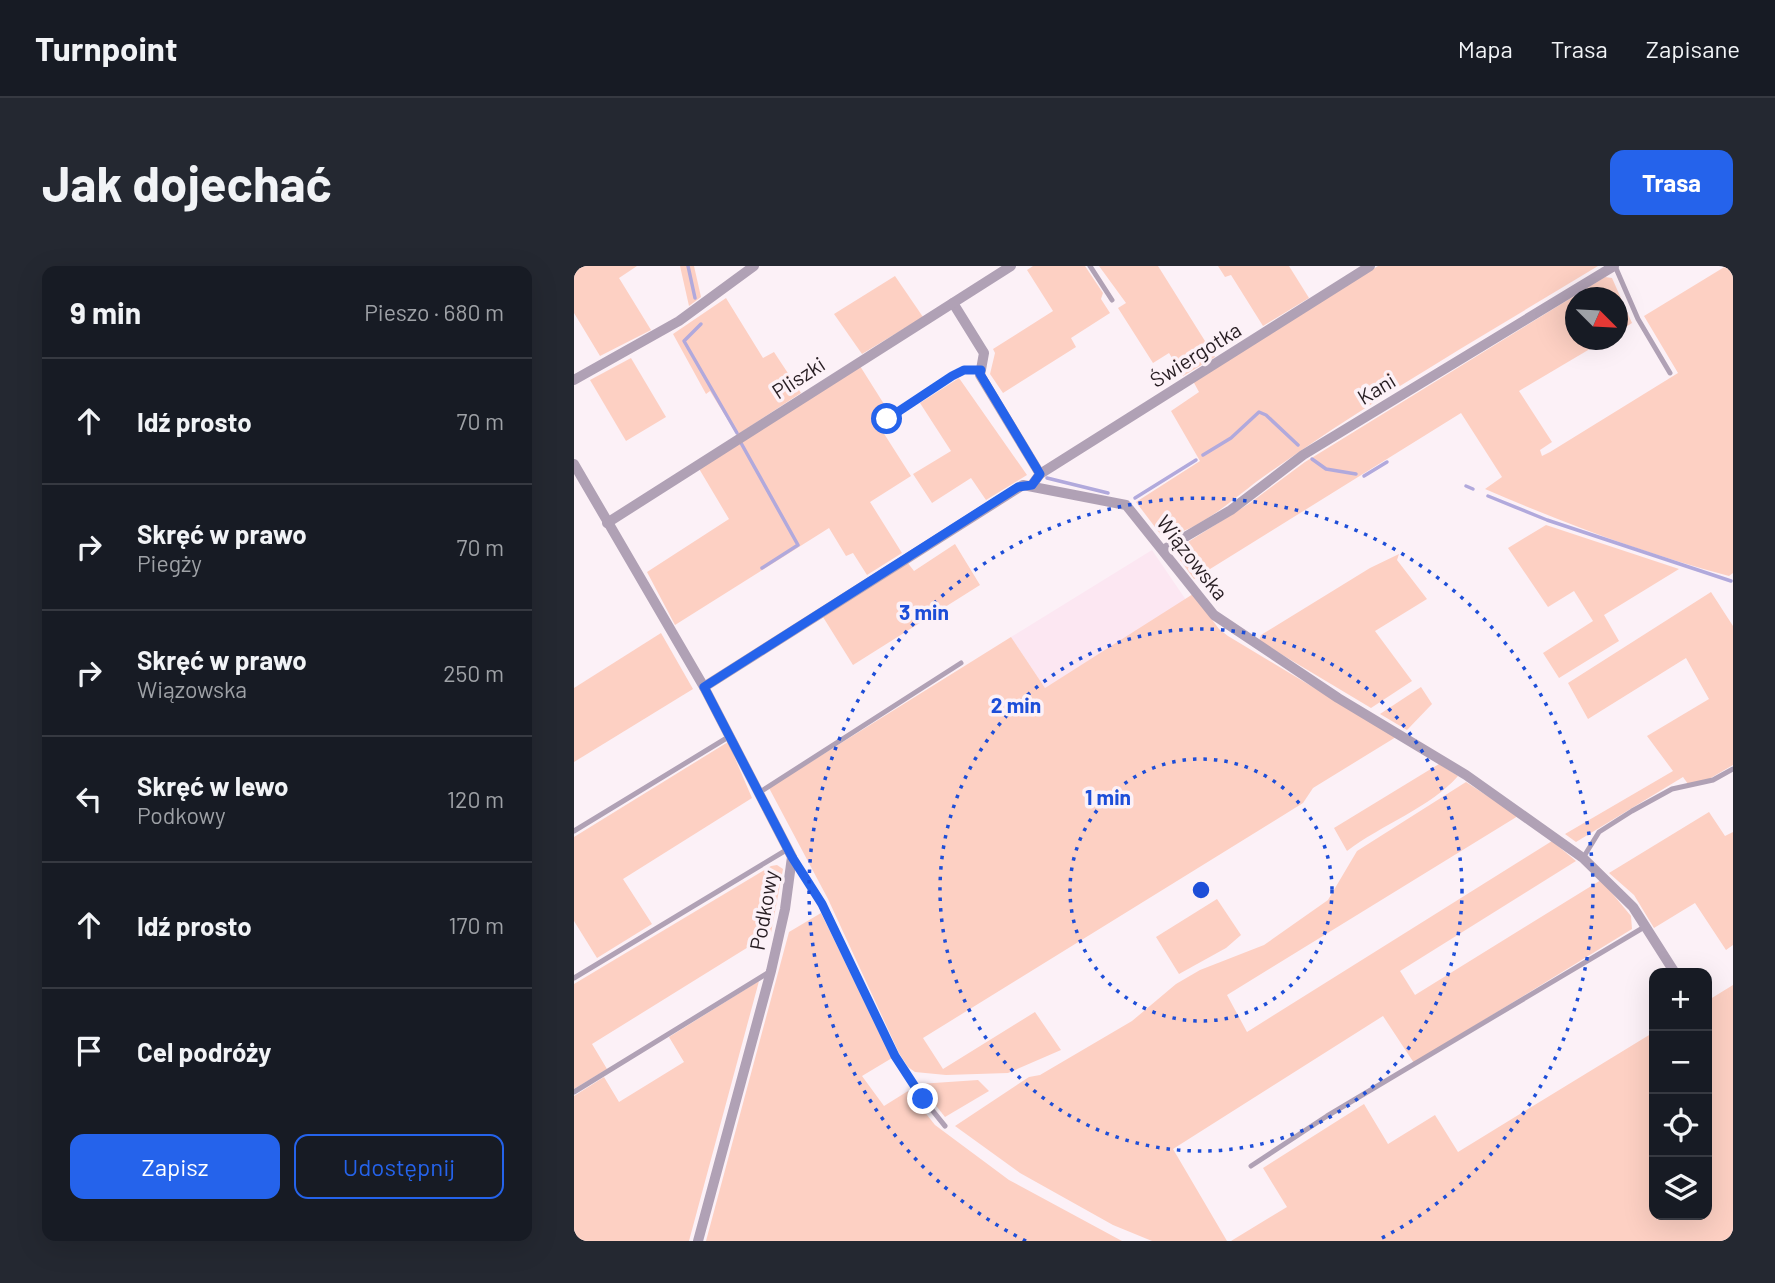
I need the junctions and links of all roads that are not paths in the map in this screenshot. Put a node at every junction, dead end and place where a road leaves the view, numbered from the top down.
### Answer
1 (754, 266) edge
2 (1011, 266) edge
3 (1090, 266) edge
4 (1370, 266) edge
5 (1615, 266) edge
6 (1112, 300) dead end
7 (953, 303) junction
8 (981, 370) junction
9 (1670, 373) dead end
10 (574, 380) edge
11 (887, 419) dead end
12 (574, 464) edge
13 (1040, 474) junction
14 (1032, 485) junction
15 (607, 523) junction
16 (1163, 550) junction
17 (961, 663) dead end
18 (704, 687) junction
19 (730, 736) junction
20 (1733, 769) edge
21 (760, 792) junction
22 (574, 831) edge
23 (790, 853) junction
24 (1583, 858) junction
25 (1646, 926) junction
26 (1672, 968) edge
27 (771, 971) junction
28 (574, 978) edge
29 (574, 1092) edge
30 (945, 1126) dead end
31 (1251, 1166) dead end
32 (698, 1241) edge

1 - 10 street
2 - 7 street, Pliszki
3 - 6 lane
4 - 13 street, Świergotka
5 - 9 lane
5 - 16 street, Kani
7 - 8 street
7 - 15 street, Pliszki
8 - 11 lane
8 - 13 street
12 - 15 street, Podkowy
13 - 14 street
14 - 16 street, Wiązowska
14 - 18 street
15 - 18 street, Podkowy
16 - 24 street, Wiązowska
17 - 21 lane
18 - 19 street, Podkowy
19 - 21 street, Podkowy
19 - 22 lane
20 - 24 lane
21 - 23 street, Podkowy
23 - 27 street, Podkowy
23 - 28 lane
23 - 30 lane
24 - 25 street, Wiązowska
25 - 26 street, Wiązowska
25 - 31 lane
27 - 29 lane
27 - 32 street, Podkowy

